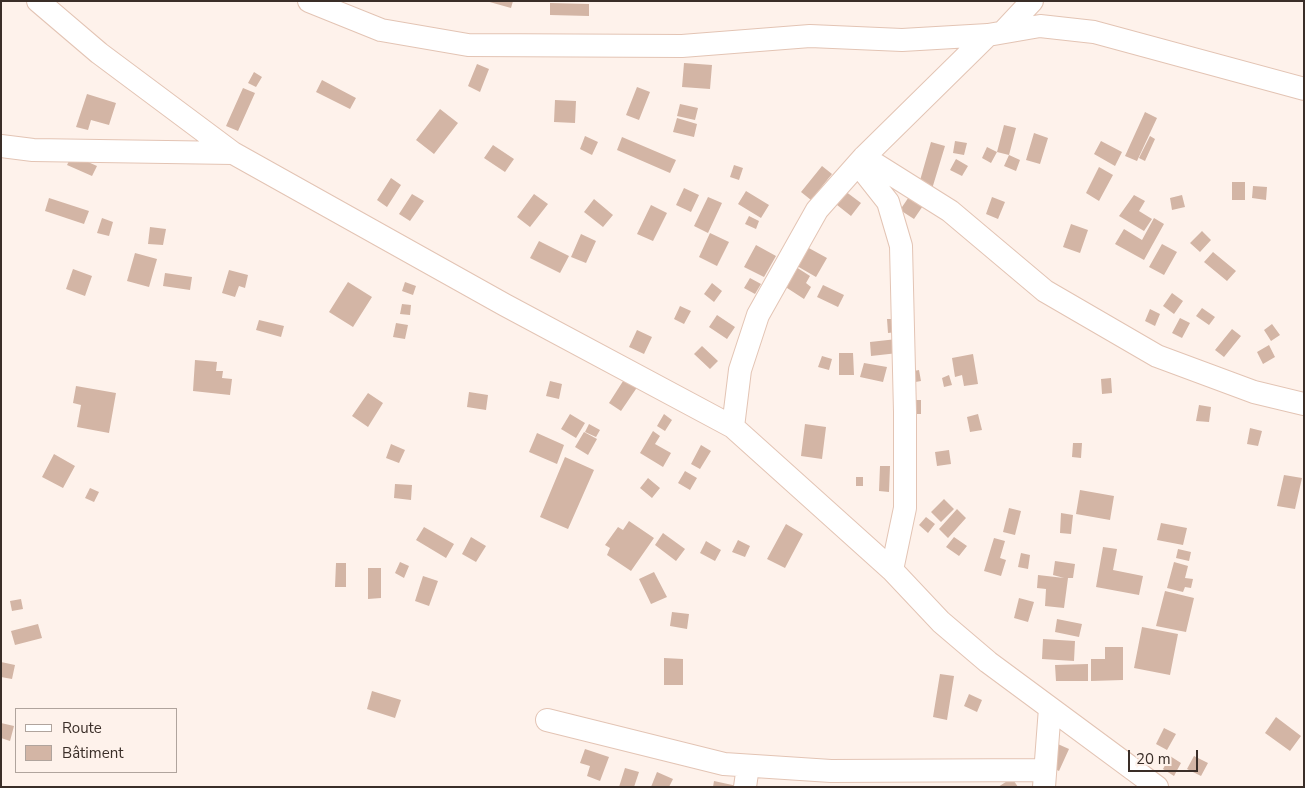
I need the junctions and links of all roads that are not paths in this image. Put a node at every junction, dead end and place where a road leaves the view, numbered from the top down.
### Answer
1 (38, 1) edge
2 (309, 1) edge
3 (1032, 1) edge
4 (996, 34) junction
5 (1304, 89) edge
6 (1, 146) edge
7 (233, 153) junction
8 (861, 161) junction
9 (1304, 404) edge
10 (733, 427) junction
11 (892, 570) junction
12 (1050, 708) junction
13 (547, 720) dead end
14 (747, 776) edge
15 (1044, 778) edge
16 (1156, 787) edge

1 - 7 street
2 - 4 street
3 - 4 street
4 - 5 street
4 - 8 street
6 - 7 street
7 - 10 street
8 - 9 street
8 - 10 street
8 - 11 street
10 - 11 street
11 - 12 street
12 - 15 street
12 - 16 street
13 - 14 street
14 - 15 street

